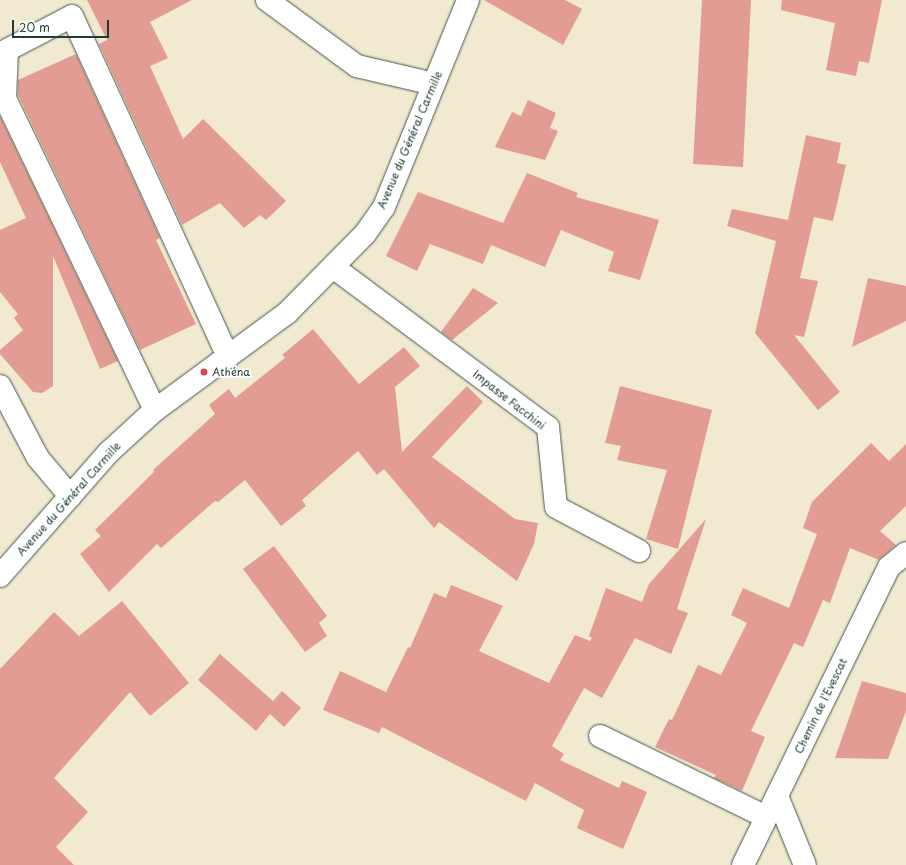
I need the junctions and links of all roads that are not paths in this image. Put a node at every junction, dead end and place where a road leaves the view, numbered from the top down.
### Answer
1 (267, 0) edge
2 (468, 0) edge
3 (434, 84) junction
4 (333, 267) junction
5 (228, 357) junction
6 (0, 386) edge
7 (155, 410) junction
8 (70, 496) junction
9 (639, 551) dead end
10 (906, 554) edge
11 (0, 576) edge
12 (600, 736) dead end
13 (777, 796) junction
14 (766, 817) junction
15 (743, 865) edge
16 (805, 865) edge

1 - 3 street
2 - 3 street, Avenue du Général Carmille
3 - 4 street, Avenue du Général Carmille
4 - 5 street, Avenue du Général Carmille
4 - 9 street, Impasse Facchini
5 - 7 street, Avenue du Général Carmille
5 - 7 street
6 - 8 street
7 - 8 street, Avenue du Général Carmille
8 - 11 street, Avenue du Général Carmille
10 - 13 street, Chemin de l'Evescat
12 - 14 street
13 - 14 street, Chemin de l'Evescat
13 - 16 street
14 - 15 street, Chemin de l'Evescat

